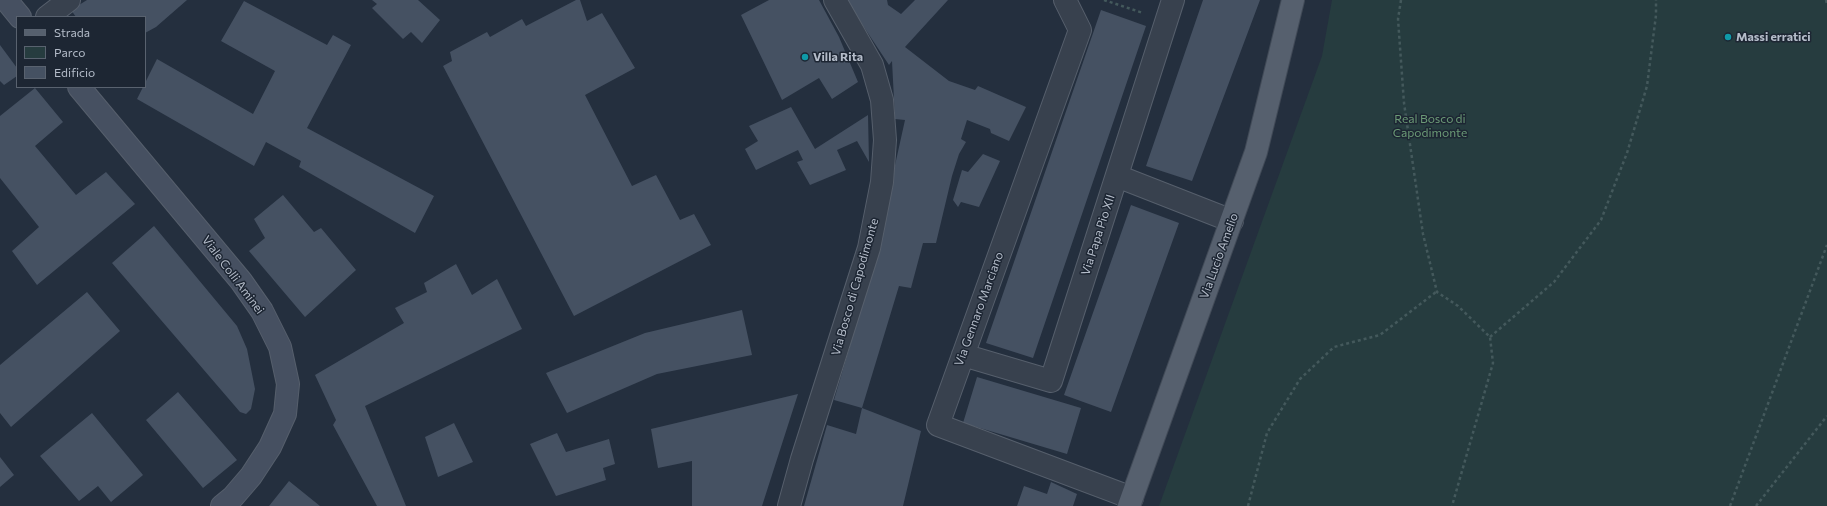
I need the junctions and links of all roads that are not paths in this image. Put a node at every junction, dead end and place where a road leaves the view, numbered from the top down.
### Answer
1 (6, 0) edge
2 (69, 0) edge
3 (835, 0) edge
4 (1065, 0) edge
5 (1173, 0) edge
6 (1293, 0) edge
7 (19, 16) edge
8 (48, 16) edge
9 (79, 88) edge
10 (1117, 176) junction
11 (1232, 221) junction
12 (963, 355) junction
13 (1130, 502) edge
14 (222, 506) edge
15 (789, 506) edge

1 - 7 main road
2 - 8 street
3 - 15 street, Via Bosco di Capodimonte
4 - 12 street, Via Gennaro Marciano
5 - 10 street, Via Papa Pio XII
6 - 11 main road, Via Lucio Amelio
9 - 14 main road, Viale Colli Aminei
10 - 11 street
10 - 12 street, Via Papa Pio XII
11 - 13 main road, Via Lucio Amelio
12 - 13 street, Via Gennaro Marciano

